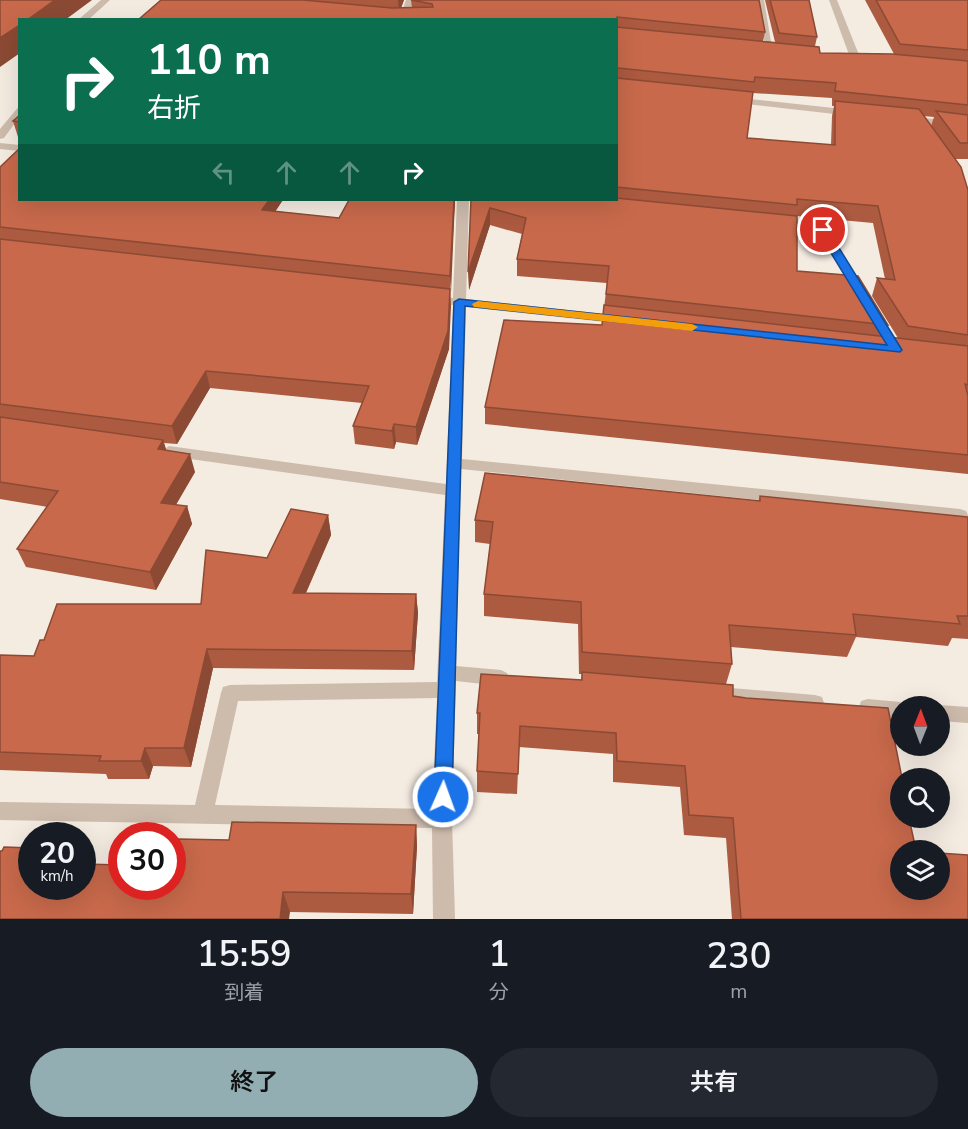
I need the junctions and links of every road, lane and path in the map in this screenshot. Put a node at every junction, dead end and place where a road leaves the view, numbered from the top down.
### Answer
1 (106, 0) edge
2 (410, 0) edge
3 (760, 0) edge
4 (833, 0) edge
5 (393, 16) edge
6 (404, 17) junction
7 (84, 18) edge
8 (416, 18) edge
9 (758, 51) edge
10 (770, 52) junction
11 (781, 53) edge
12 (845, 59) edge
13 (856, 60) junction
14 (867, 61) edge
15 (721, 99) edge
16 (18, 111) edge
17 (860, 114) edge
18 (895, 118) edge
19 (968, 126) edge
20 (0, 136) edge
21 (0, 146) edge
22 (18, 148) edge
23 (463, 201) edge
24 (763, 224) edge
25 (424, 298) edge
26 (865, 300) edge
27 (459, 302) junction
28 (636, 321) edge
29 (151, 448) edge
30 (454, 463) junction
31 (453, 491) junction
32 (960, 515) edge
33 (518, 679) edge
34 (447, 682) junction
35 (697, 693) edge
36 (828, 704) edge
37 (852, 706) edge
38 (890, 709) edge
39 (950, 714) edge
40 (968, 715) edge
41 (0, 811) edge
42 (203, 815) junction
43 (442, 819) junction
44 (444, 919) edge

1 - 7 street
2 - 6 street
3 - 10 street
4 - 13 street
5 - 6 street
6 - 8 street
9 - 10 street
10 - 11 street
12 - 13 street
13 - 14 street
15 - 17 street
16 - 20 street
18 - 19 street
21 - 22 street
23 - 27 street
24 - 26 street
25 - 27 street
27 - 28 street
27 - 30 street
29 - 31 street
30 - 31 street
30 - 32 street
31 - 34 street
33 - 34 street
34 - 42 street
34 - 43 street
35 - 36 street
37 - 38 street
39 - 40 street
41 - 42 street
42 - 43 street
43 - 44 street

